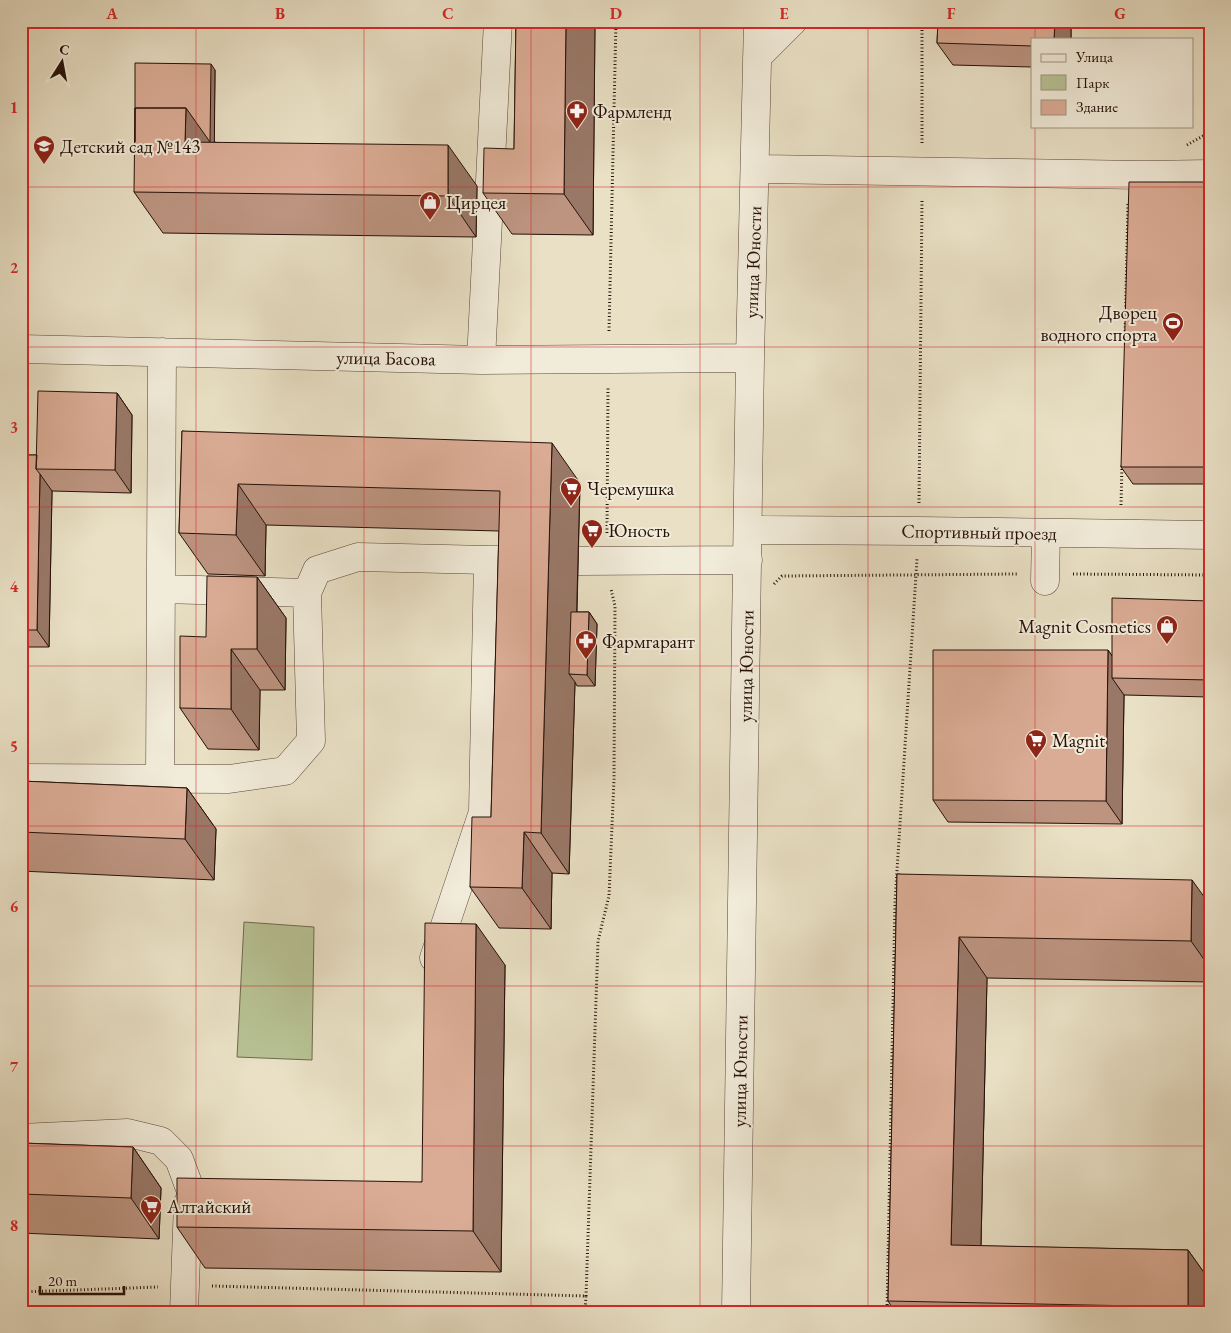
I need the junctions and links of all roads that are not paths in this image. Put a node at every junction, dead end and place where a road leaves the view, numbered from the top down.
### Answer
1 (498, 21) edge
2 (758, 21) edge
3 (793, 21) edge
4 (758, 57) junction
5 (755, 169) junction
6 (1210, 174) edge
7 (21, 349) edge
8 (162, 352) junction
9 (750, 358) junction
10 (481, 360) junction
11 (748, 530) junction
12 (1046, 533) junction
13 (1210, 535) edge
14 (488, 560) junction
15 (528, 560) edge
16 (748, 560) junction
17 (579, 561) dead end
18 (1046, 577) road end
19 (161, 589) junction
20 (307, 593) junction
21 (21, 778) edge
22 (160, 779) junction
23 (429, 982) edge
24 (21, 1138) edge
25 (185, 1299) edge
26 (736, 1312) edge

1 - 10 street
2 - 4 street, улица Юности
3 - 4 street
4 - 5 street, улица Юности
5 - 6 street
5 - 9 street, улица Юности
7 - 8 street, улица Басова
8 - 10 street, улица Басова
8 - 19 street
9 - 10 street, улица Басова
9 - 11 street, улица Юности
11 - 12 street, Спортивный проезд
11 - 16 street, улица Юности
12 - 13 street, Спортивный проезд
12 - 18 street
14 - 15 street
14 - 20 street
14 - 23 street
16 - 17 street
16 - 26 street, улица Юности
19 - 20 street
19 - 22 street
20 - 22 street
21 - 22 street
24 - 25 street

